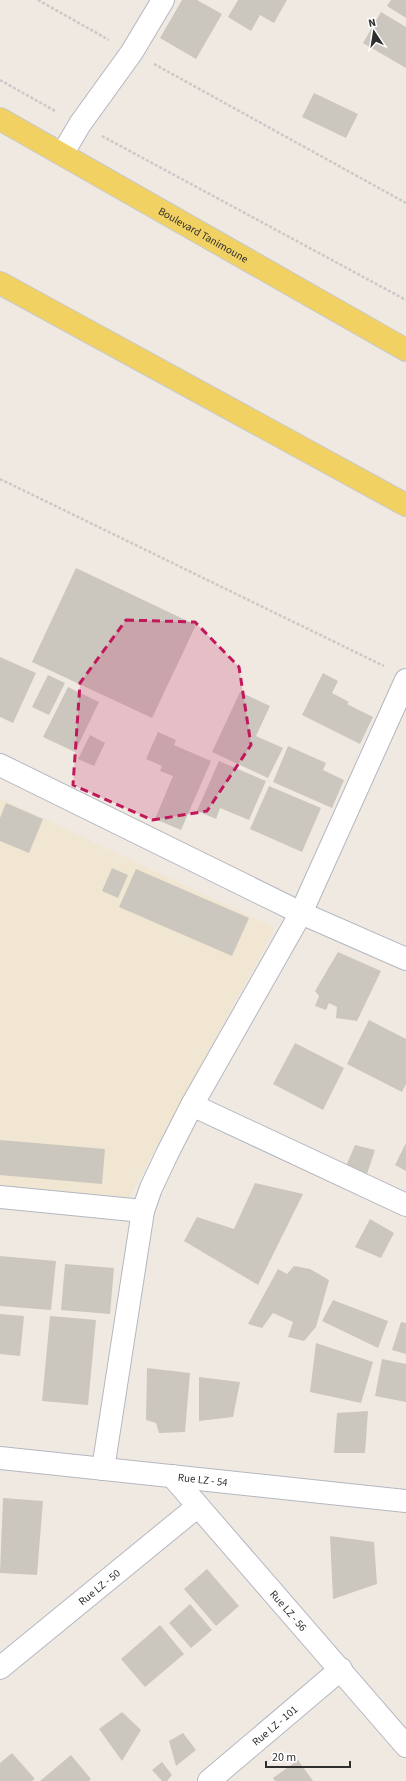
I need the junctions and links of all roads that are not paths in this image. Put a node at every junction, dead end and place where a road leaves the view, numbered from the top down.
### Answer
1 (163, 0) edge
2 (0, 119) edge
3 (63, 153) junction
4 (0, 283) edge
5 (406, 350) edge
6 (406, 505) edge
7 (406, 680) edge
8 (0, 765) edge
9 (300, 913) junction
10 (406, 959) edge
11 (192, 1105) junction
12 (0, 1197) edge
13 (406, 1205) edge
14 (143, 1212) junction
15 (0, 1458) edge
16 (103, 1469) junction
17 (172, 1476) junction
18 (406, 1501) edge
19 (198, 1506) junction
20 (0, 1668) edge
21 (341, 1669) junction
22 (406, 1746) edge
23 (209, 1781) edge

1 - 3 street
2 - 3 main road, Boulevard Tanimoune
3 - 5 main road, Boulevard Tanimoune
4 - 6 main road
7 - 9 street
8 - 9 street
9 - 10 street
9 - 11 street
11 - 13 street
11 - 14 street
12 - 14 street
14 - 16 street
15 - 16 street, Rue LZ - 54
16 - 17 street, Rue LZ - 54
17 - 18 street, Rue LZ - 54
17 - 19 street, Rue LZ - 56
19 - 20 street, Rue LZ - 50
19 - 21 street, Rue LZ - 56
21 - 22 street, Rue LZ - 56
21 - 23 street, Rue LZ - 101

